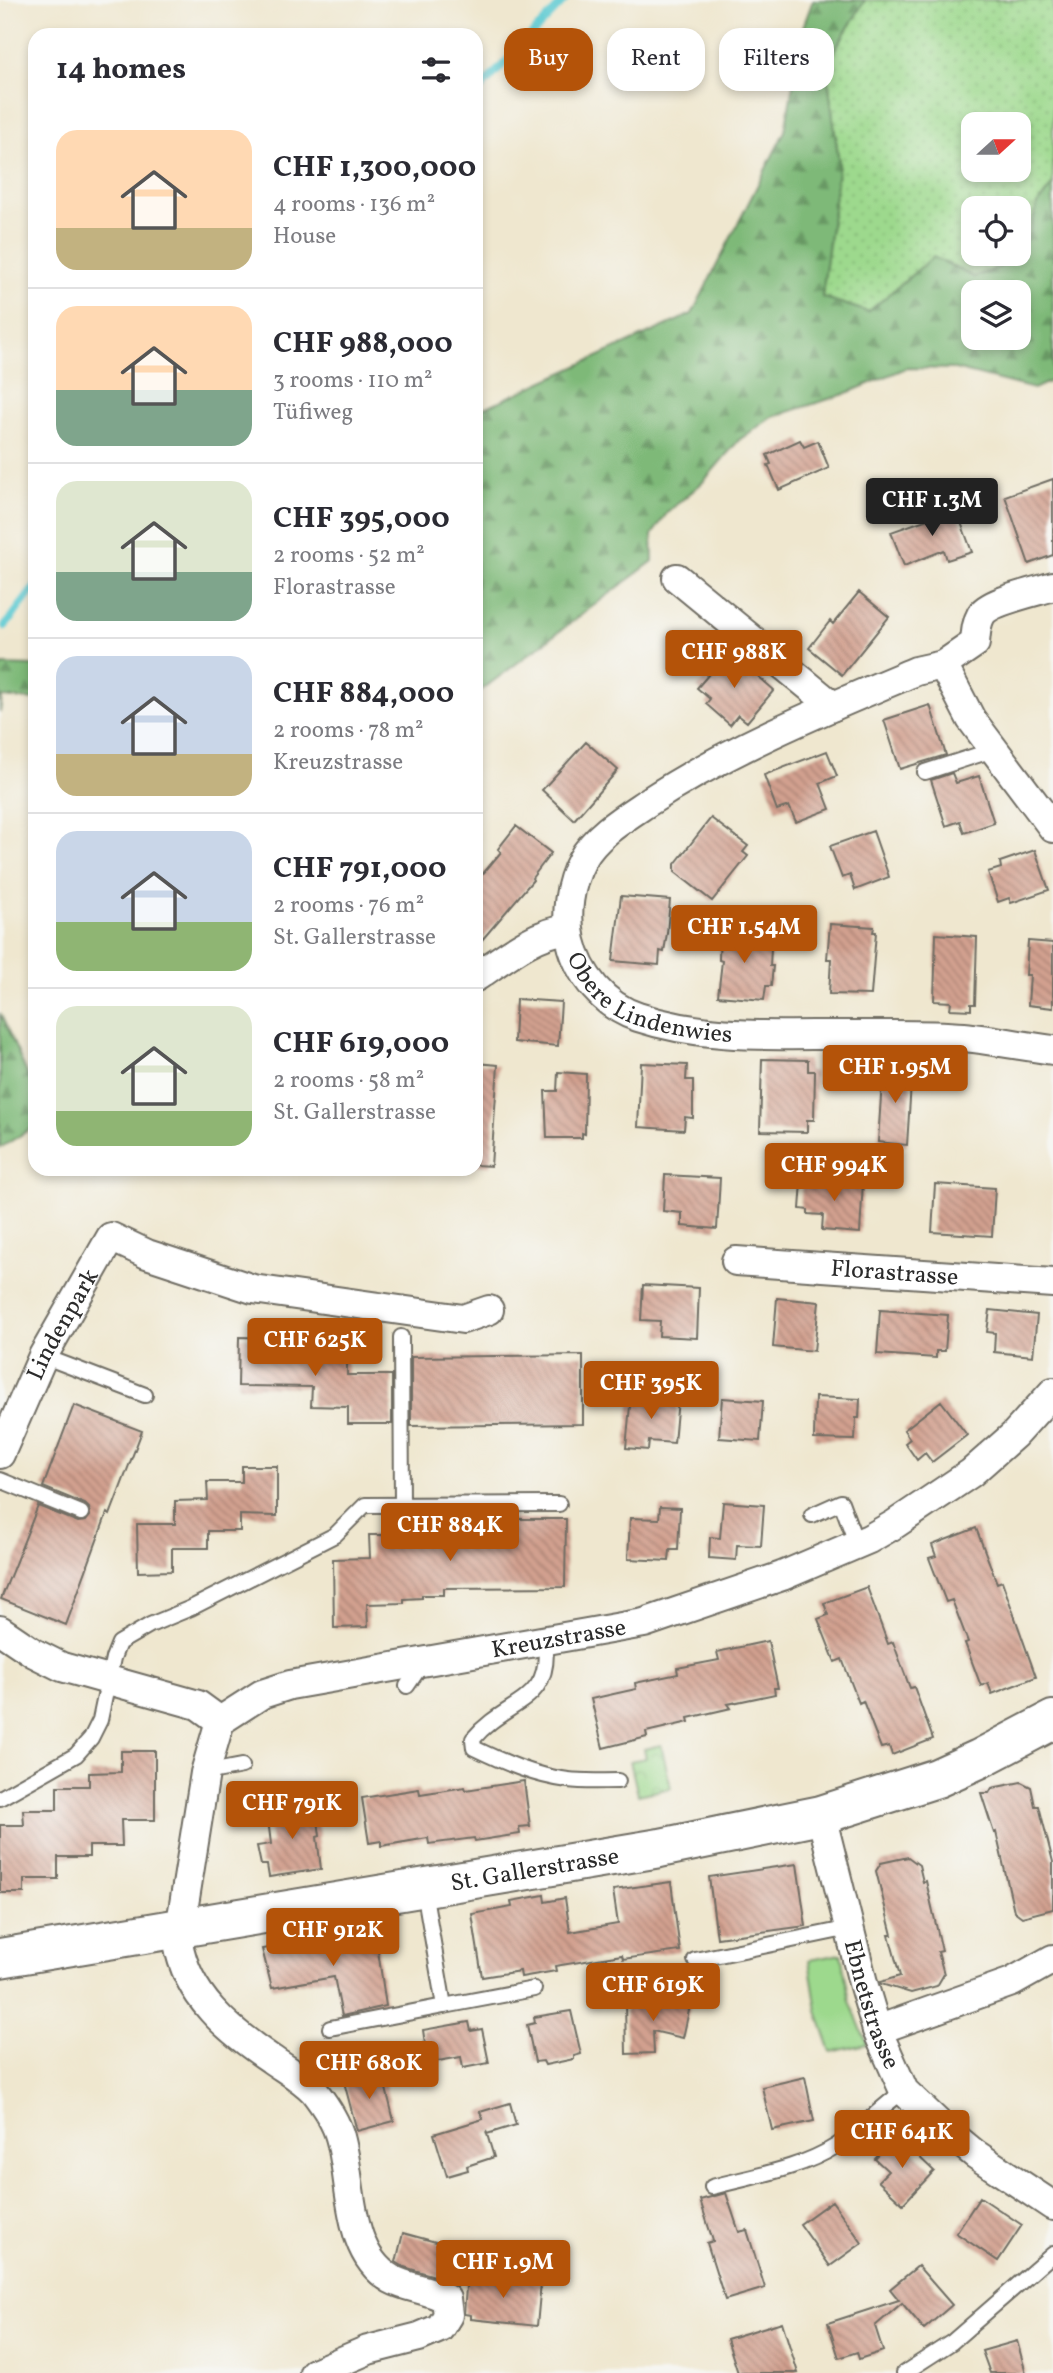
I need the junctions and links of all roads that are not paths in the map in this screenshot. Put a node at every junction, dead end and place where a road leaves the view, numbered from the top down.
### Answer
1 (677, 578) dead end
2 (1053, 586) edge
3 (943, 665) junction
4 (833, 706) junction
5 (993, 750) junction
6 (925, 772) dead end
7 (1053, 828) edge
8 (568, 929) junction
9 (483, 971) edge
10 (1053, 1050) edge
11 (736, 1261) dead end
12 (1053, 1283) edge
13 (489, 1310) dead end
14 (401, 1337) dead end
15 (43, 1356) junction
16 (145, 1395) dead end
17 (1050, 1403) edge
18 (0, 1454) edge
19 (0, 1480) edge
20 (559, 1504) dead end
21 (402, 1505) junction
22 (81, 1513) dead end
23 (812, 1515) dead end
24 (857, 1545) junction
25 (0, 1630) edge
26 (545, 1642) junction
27 (423, 1662) junction
28 (108, 1681) junction
29 (407, 1686) dead end
30 (1053, 1720) edge
31 (220, 1721) junction
32 (242, 1766) dead end
33 (205, 1773) junction
34 (618, 1781) dead end
35 (0, 1798) edge
36 (821, 1815) junction
37 (423, 1889) junction
38 (180, 1927) junction
39 (850, 1928) junction
40 (0, 1958) edge
41 (1053, 1959) edge
42 (695, 1960) dead end
43 (534, 1989) dead end
44 (444, 2006) junction
45 (330, 2028) dead end
46 (877, 2030) junction
47 (904, 2091) junction
48 (712, 2187) dead end
49 (1053, 2206) edge
50 (1053, 2254) edge
51 (314, 2373) edge
52 (904, 2373) edge

1 - 4 street
2 - 3 street, Obere Lindenwies
3 - 4 street, Obere Lindenwies
3 - 5 street
4 - 8 street, Obere Lindenwies
5 - 6 lane
5 - 7 street
8 - 9 street
8 - 10 street, Obere Lindenwies
11 - 12 street, Florastrasse
13 - 15 street, Lindenpark
14 - 21 lane
15 - 16 lane
15 - 18 street, Lindenpark
17 - 24 street, Kreuzstrasse
19 - 22 lane
20 - 21 lane
21 - 28 lane
23 - 24 lane
24 - 26 street, Kreuzstrasse
25 - 28 street
26 - 27 street, Kreuzstrasse
26 - 34 lane
27 - 29 lane
27 - 31 street, Kreuzstrasse
28 - 31 street
28 - 35 lane
30 - 36 street, St. Gallerstrasse
31 - 33 street
32 - 33 lane
33 - 38 street
36 - 37 street, St. Gallerstrasse
36 - 39 street, Ebnetstrasse
37 - 38 street, St. Gallerstrasse
37 - 44 lane
38 - 40 street, St. Gallerstrasse
38 - 51 street
39 - 42 lane
39 - 46 street, Ebnetstrasse
41 - 46 street
43 - 44 lane
44 - 45 lane
46 - 47 street, Ebnetstrasse
47 - 48 lane
47 - 49 street, Ebnetstrasse
50 - 52 lane

